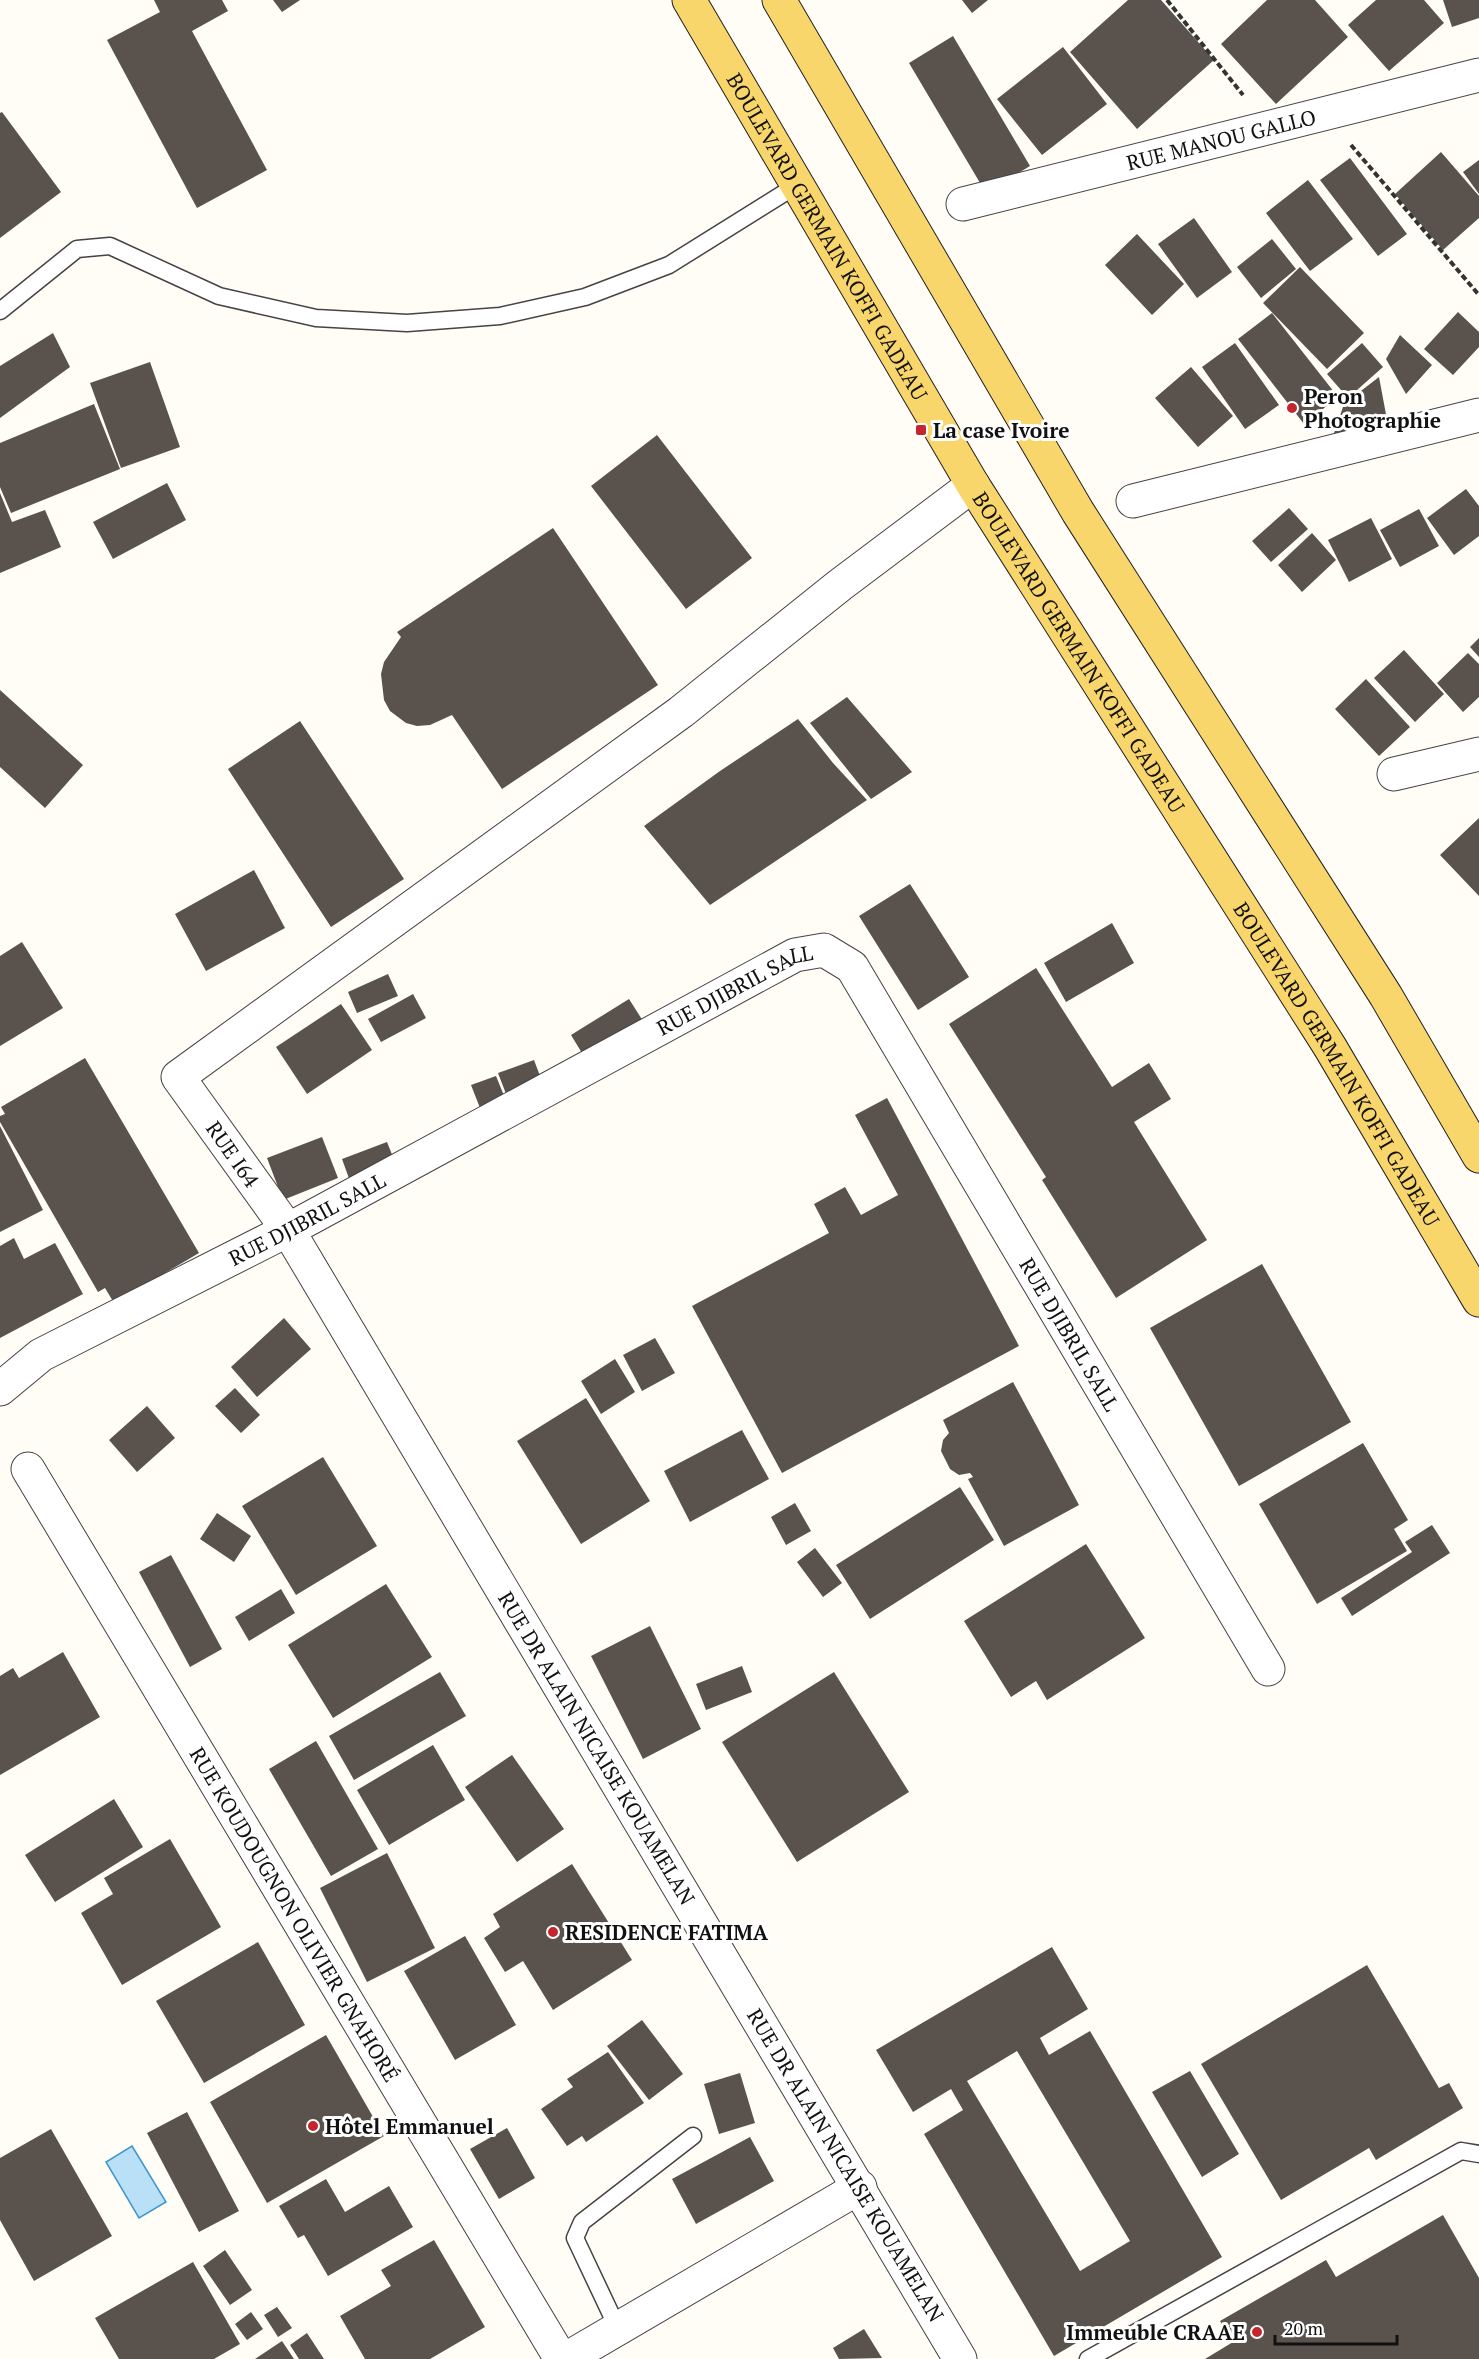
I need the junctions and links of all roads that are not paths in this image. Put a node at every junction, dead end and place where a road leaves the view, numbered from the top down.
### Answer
1 (689, 0) edge
2 (779, 0) edge
3 (1479, 75) edge
4 (798, 185) junction
5 (963, 204) dead end
6 (0, 311) edge
7 (1479, 415) edge
8 (973, 485) junction
9 (1133, 501) dead end
10 (1479, 754) edge
11 (1394, 774) dead end
12 (1479, 1156) edge
13 (288, 1230) junction
14 (1479, 1300) edge
15 (0, 1389) edge
16 (28, 1469) dead end
17 (1268, 1669) dead end
18 (693, 2136) dead end
19 (1479, 2154) edge
20 (860, 2187) junction
21 (618, 2329) junction
22 (561, 2359) edge
23 (566, 2359) edge
24 (960, 2359) edge
25 (1088, 2359) edge

1 - 4 main road, BOULEVARD GERMAIN KOFFI GADEAU
2 - 12 main road
3 - 5 street, RUE MANOU GALLO
4 - 6 lane
4 - 8 main road, BOULEVARD GERMAIN KOFFI GADEAU
7 - 9 street
8 - 13 street, RUE I64
8 - 14 main road, BOULEVARD GERMAIN KOFFI GADEAU
10 - 11 street
13 - 15 street, RUE DJIBRIL SALL
13 - 17 street, RUE DJIBRIL SALL
13 - 20 street, RUE DR ALAIN NICAISE KOUAMELAN
16 - 22 street, RUE KOUDOUGNON OLIVIER GNAHORÉ
18 - 21 lane
19 - 25 lane
20 - 21 street
20 - 24 street, RUE DR ALAIN NICAISE KOUAMELAN
21 - 23 street

